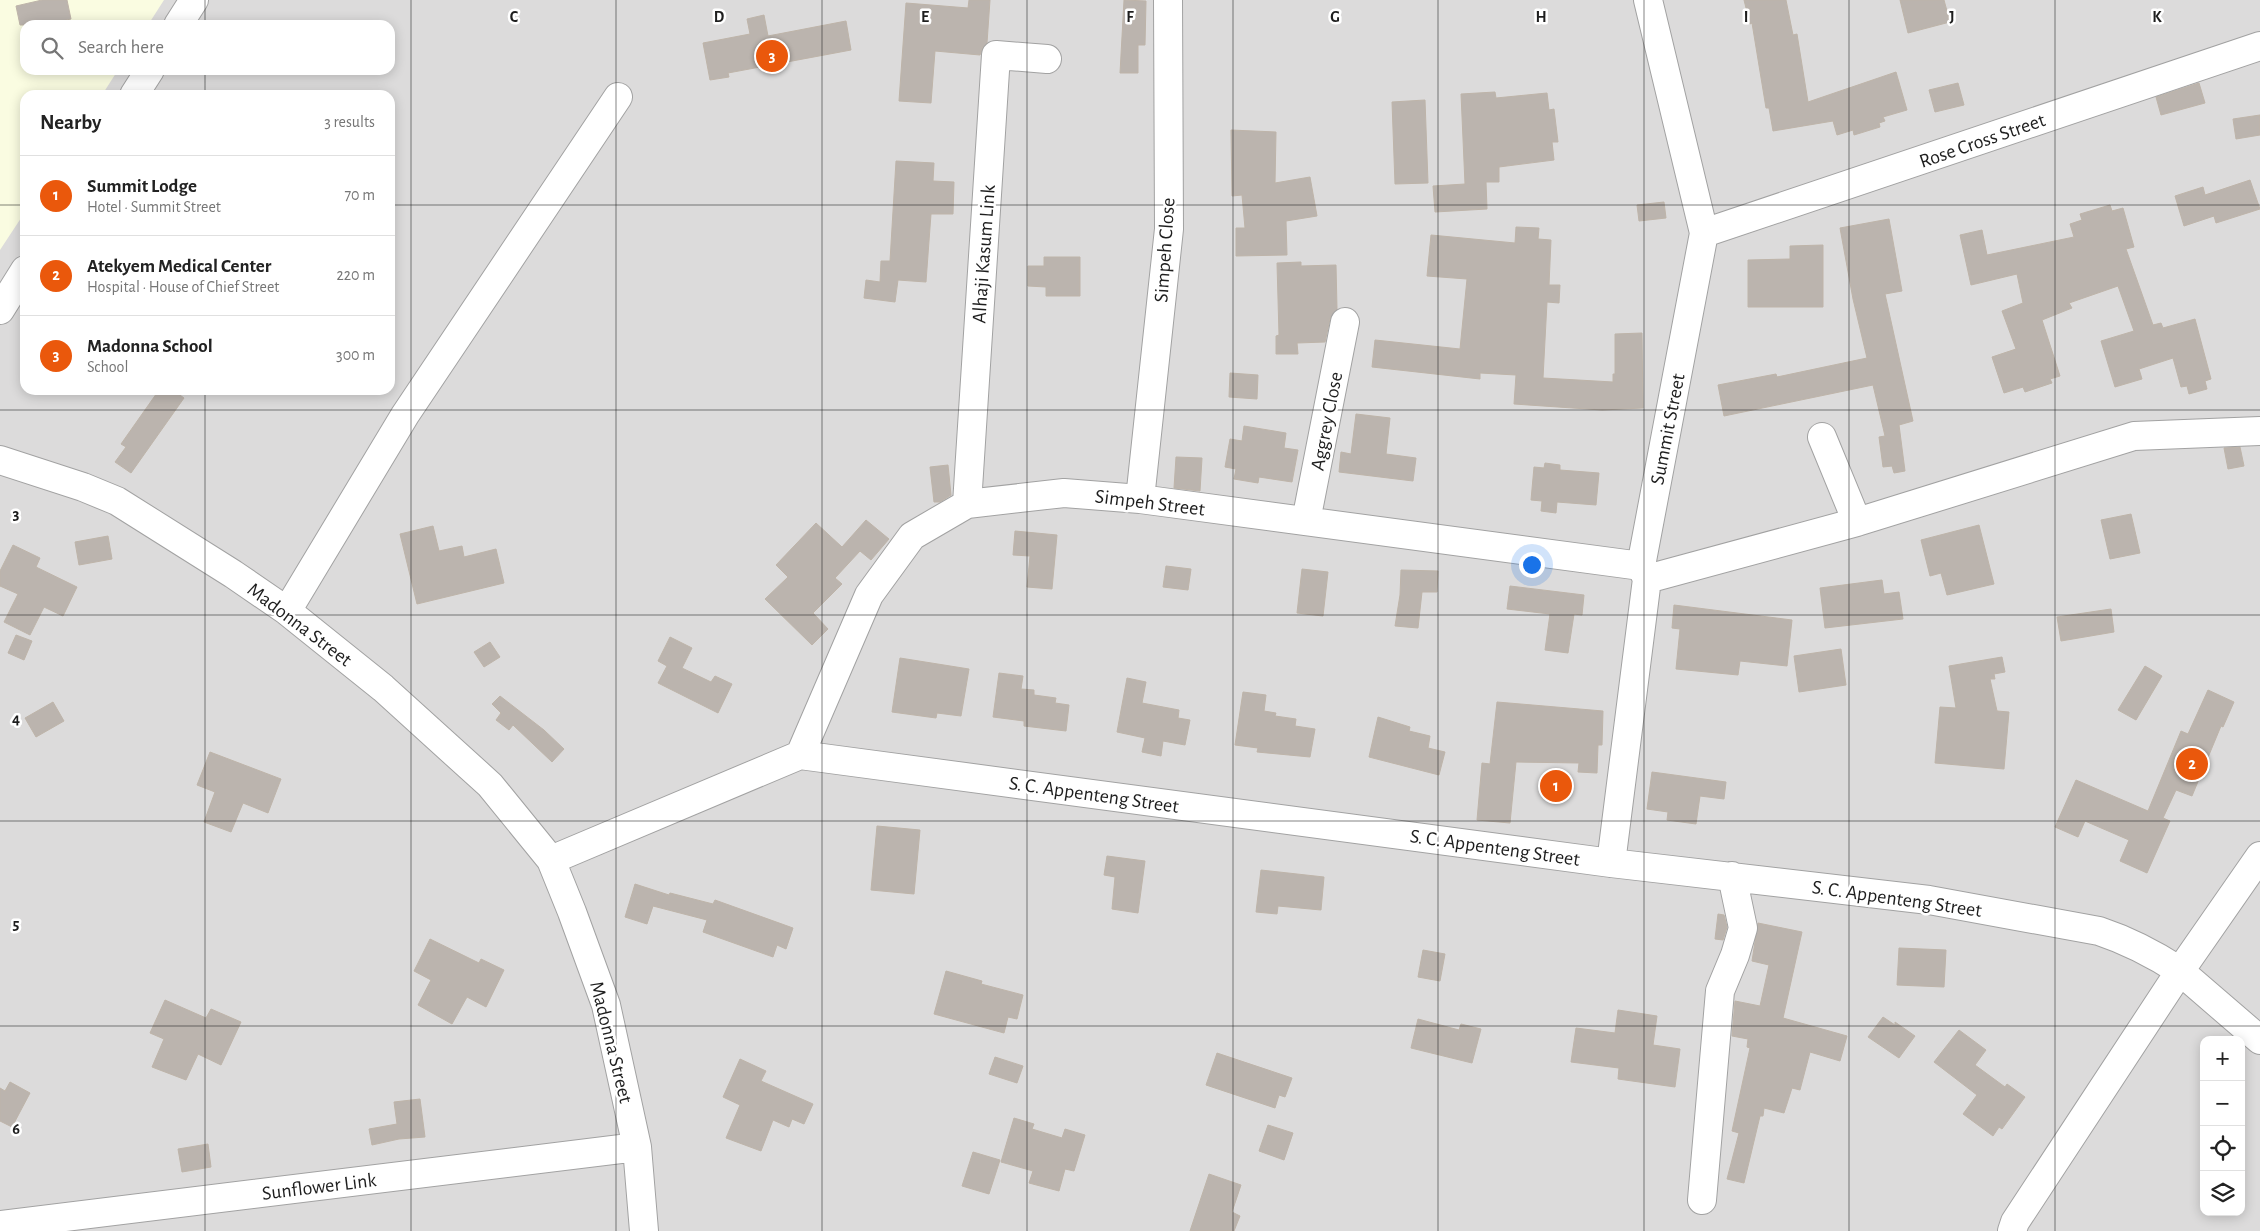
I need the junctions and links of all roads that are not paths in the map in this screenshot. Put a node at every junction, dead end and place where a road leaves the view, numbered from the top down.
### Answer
1 (194, 0) edge
2 (1168, 0) edge
3 (1648, 0) edge
4 (181, 20) edge
5 (2260, 46) edge
6 (1047, 59) dead end
7 (147, 75) edge
8 (137, 90) edge
9 (618, 97) dead end
10 (1704, 233) junction
11 (20, 278) edge
12 (0, 310) edge
13 (1345, 322) dead end
14 (2260, 430) edge
15 (1822, 437) dead end
16 (0, 460) edge
17 (1140, 500) junction
18 (967, 504) junction
19 (1306, 521) junction
20 (1857, 522) junction
21 (1644, 572) junction
22 (288, 611) junction
23 (800, 756) junction
24 (2260, 856) edge
25 (551, 860) junction
26 (1611, 862) junction
27 (1732, 876) junction
28 (2180, 971) junction
29 (2260, 1040) edge
30 (637, 1147) junction
31 (1702, 1200) dead end
32 (0, 1226) edge
33 (644, 1231) edge
34 (2012, 1231) edge

1 - 4 street
2 - 17 street, Simpeh Close
3 - 10 street, Summit Street
5 - 10 street, Rose Cross Street
6 - 18 street, Alhaji Kasum Link
7 - 8 street
9 - 22 street
10 - 21 street, Summit Street
11 - 12 street
13 - 19 street, Aggrey Close
14 - 20 street
15 - 20 street
16 - 22 street, Madonna Street
17 - 18 street, Simpeh Street
17 - 19 street, Simpeh Street
18 - 23 street, Simpeh Street
19 - 21 street, Simpeh Street
20 - 21 street
21 - 26 street, Summit Street
22 - 25 street, Madonna Street
23 - 25 street
23 - 26 street, S. C. Appenteng Street
24 - 28 street
25 - 30 street, Madonna Street
26 - 27 street, S. C. Appenteng Street
27 - 28 street, S. C. Appenteng Street
27 - 31 street
28 - 29 street, S. C. Appenteng Street
28 - 34 street
30 - 32 street, Sunflower Link
30 - 33 street, Madonna Street

